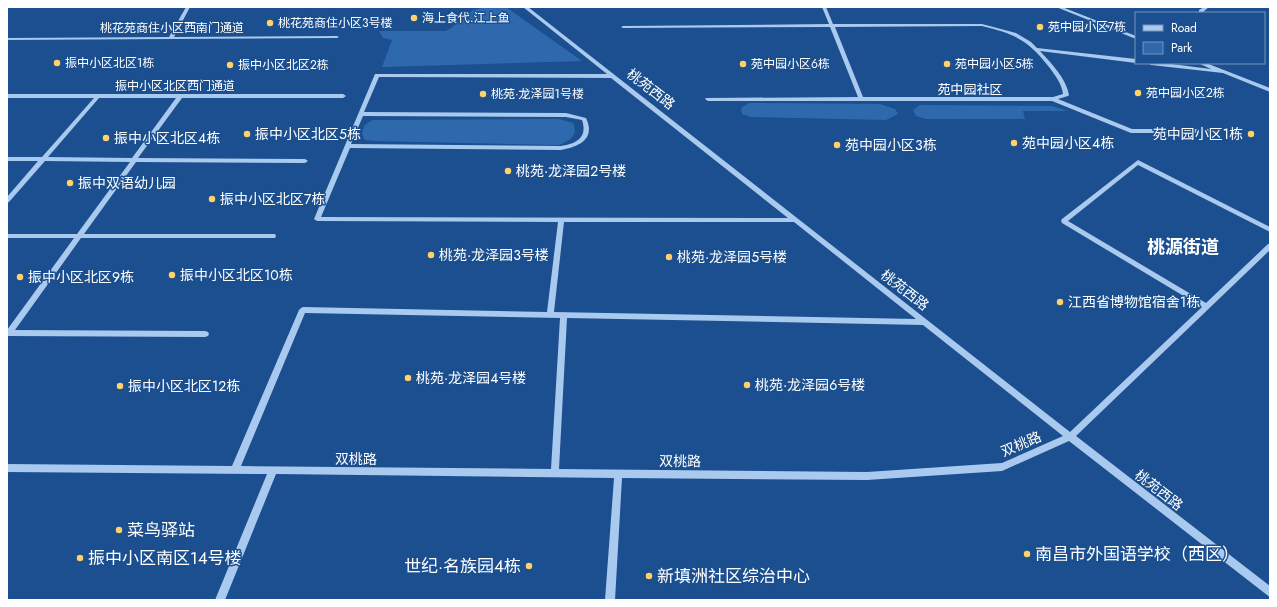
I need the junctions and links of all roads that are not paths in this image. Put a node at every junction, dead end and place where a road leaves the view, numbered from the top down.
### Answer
1 (188, 7) edge
2 (525, 7) edge
3 (824, 7) edge
4 (1058, 7) edge
5 (1207, 7) edge
6 (1201, 11) dead end
7 (832, 26) junction
8 (623, 27) dead end
9 (171, 38) junction
10 (338, 38) dead end
11 (1135, 38) edge
12 (7, 39) edge
13 (1038, 49) junction
14 (1135, 61) edge
15 (1159, 64) edge
16 (1204, 64) edge
17 (1224, 72) junction
18 (612, 76) junction
19 (1270, 90) edge
20 (7, 96) edge
21 (98, 96) junction
22 (180, 96) junction
23 (343, 96) dead end
24 (708, 99) dead end
25 (861, 99) junction
26 (1053, 99) junction
27 (361, 114) junction
28 (1216, 131) dead end
29 (348, 146) junction
30 (7, 159) edge
31 (43, 159) junction
32 (134, 160) junction
33 (305, 161) dead end
34 (7, 201) edge
35 (561, 219) junction
36 (795, 220) junction
37 (1270, 230) edge
38 (7, 236) edge
39 (78, 236) junction
40 (273, 236) dead end
41 (1270, 246) edge
42 (1206, 306) junction
43 (550, 315) junction
44 (564, 316) junction
45 (925, 322) junction
46 (8, 333) edge
47 (205, 334) dead end
48 (1070, 437) junction
49 (7, 468) edge
50 (236, 470) junction
51 (273, 471) junction
52 (555, 473) junction
53 (618, 473) junction
54 (1270, 592) edge
55 (220, 600) edge
56 (610, 600) edge

1 - 9 street
2 - 18 street, 桃苑西路
3 - 7 street
4 - 11 street
5 - 6 street
7 - 8 street
7 - 13 street
7 - 25 street
9 - 10 street, 桃花苑商住小区西南门通道
9 - 12 street, 桃花苑商住小区西南门通道
13 - 14 street
13 - 26 street
15 - 17 street
16 - 17 street
17 - 19 street
18 - 27 street
18 - 36 street, 桃苑西路
20 - 21 street, 振中小区北区西门通道
21 - 22 street, 振中小区北区西门通道
21 - 31 street
22 - 23 street, 振中小区北区西门通道
22 - 32 street
24 - 25 street
25 - 26 street
26 - 28 street
27 - 29 street
27 - 29 street
29 - 35 street
30 - 31 street
31 - 32 street
31 - 34 street
32 - 33 street
32 - 39 street
35 - 36 street
35 - 43 street
36 - 45 street, 桃苑西路
37 - 42 street
38 - 39 street
39 - 40 street
39 - 46 street
41 - 42 street, 双桃路
42 - 48 street, 双桃路
43 - 44 street
43 - 50 street
44 - 45 street
44 - 52 street
45 - 48 street, 桃苑西路
46 - 47 street
48 - 53 street, 双桃路
48 - 54 street, 桃苑西路
49 - 50 street, 双桃路
50 - 51 street, 双桃路
51 - 52 street, 双桃路
51 - 55 street
52 - 53 street, 双桃路
53 - 56 street

